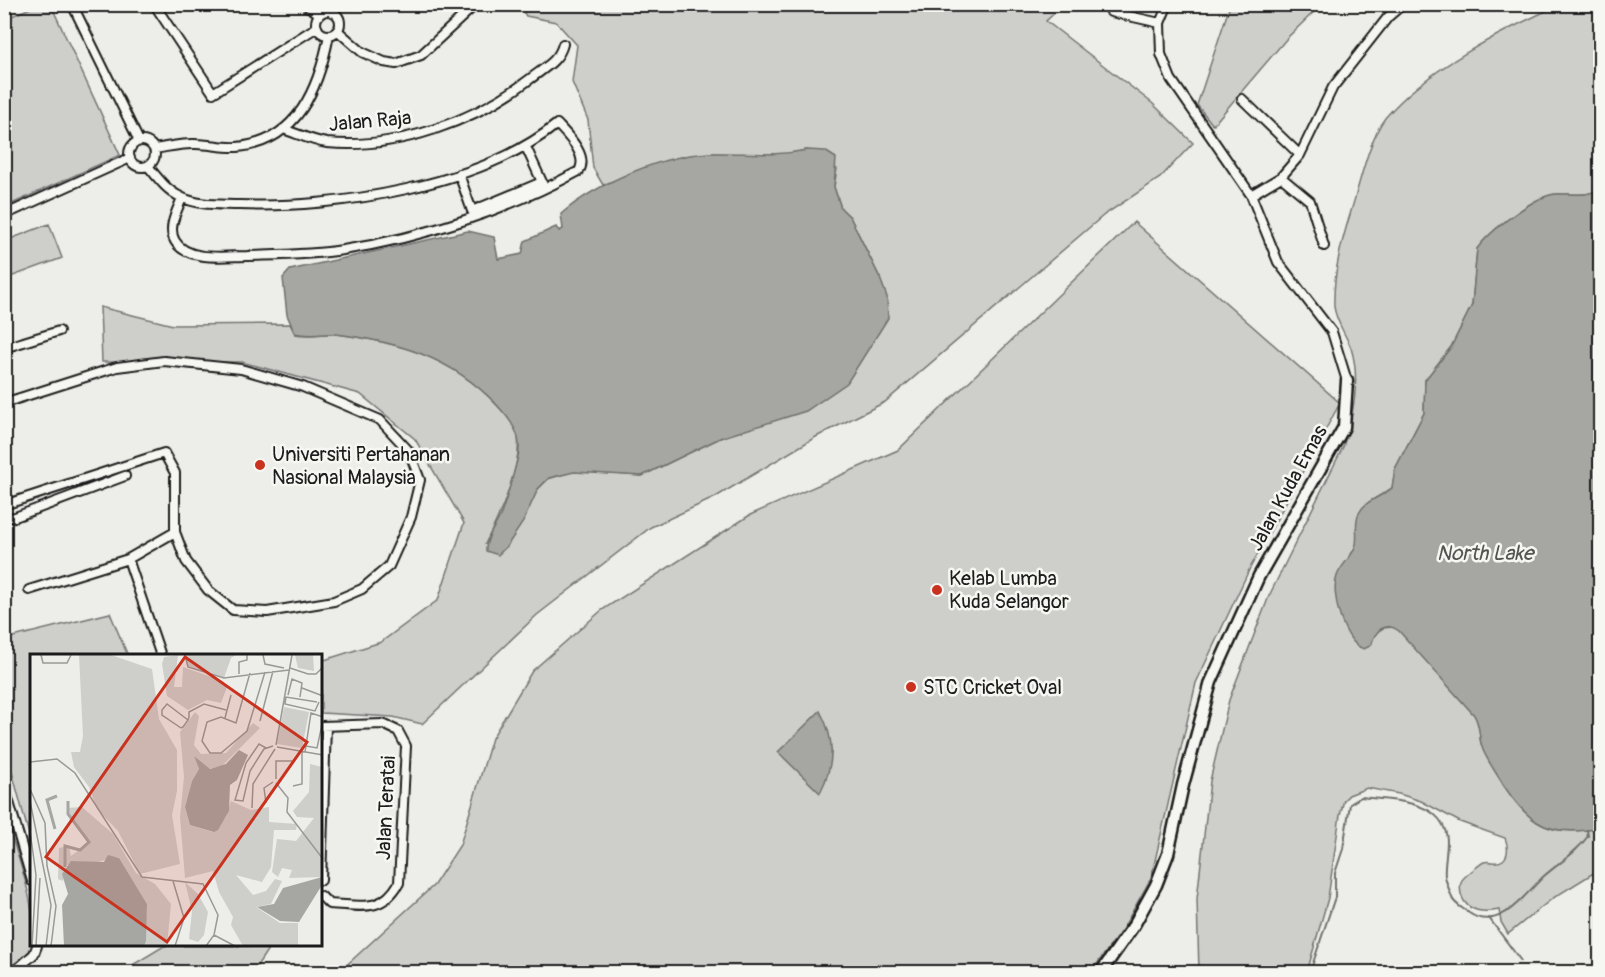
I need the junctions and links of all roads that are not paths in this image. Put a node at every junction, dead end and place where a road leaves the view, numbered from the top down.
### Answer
1 (72, 4) edge
2 (304, 4) edge
3 (339, 4) edge
4 (476, 4) edge
5 (1168, 4) edge
6 (1403, 4) edge
7 (156, 7) dead end
8 (332, 12) junction
9 (1111, 12) dead end
10 (320, 14) junction
11 (1160, 23) junction
12 (317, 27) junction
13 (338, 31) junction
14 (329, 35) junction
15 (563, 44) dead end
16 (1242, 99) dead end
17 (283, 129) junction
18 (139, 141) junction
19 (526, 147) junction
20 (154, 149) junction
21 (1300, 155) junction
22 (130, 158) junction
23 (148, 166) junction
24 (459, 174) junction
25 (1281, 177) junction
26 (1251, 195) junction
27 (182, 198) junction
28 (4, 215) edge
29 (1324, 246) dead end
30 (59, 331) dead end
31 (4, 348) edge
32 (1347, 381) joint
33 (4, 403) edge
34 (125, 476) dead end
35 (4, 505) edge
36 (4, 518) edge
37 (175, 532) junction
38 (128, 559) junction
39 (29, 590) dead end
40 (160, 654) edge
41 (324, 726) edge
42 (4, 785) edge
43 (322, 829) edge
44 (30, 874) edge
45 (322, 897) edge
46 (36, 947) edge
47 (14, 972) edge
48 (1101, 972) edge

1 - 18 street
2 - 10 street
3 - 8 street
4 - 13 street
5 - 11 street, Jalan Kuda Emas
6 - 21 street
7 - 12 street
8 - 10 street
8 - 13 street
9 - 11 street
10 - 12 street
11 - 26 street, Jalan Kuda Emas
12 - 14 street
13 - 14 street
14 - 17 street
15 - 17 street, Jalan Raja
16 - 21 street
17 - 20 street
18 - 20 street
18 - 22 street
19 - 24 street
19 - 24 street
19 - 27 street
20 - 23 street
21 - 25 street
22 - 23 street
22 - 28 street
23 - 27 street
24 - 27 street
25 - 26 street
25 - 29 street
26 - 32 street, Jalan Kuda Emas
30 - 31 street
32 - 48 street, Jalan Kuda Emas
33 - 37 street
34 - 36 street
35 - 37 street
37 - 38 street
38 - 39 street
38 - 40 street
41 - 43 street, Jalan Teratai
41 - 45 street, Jalan Teratai
42 - 44 street
46 - 47 street

